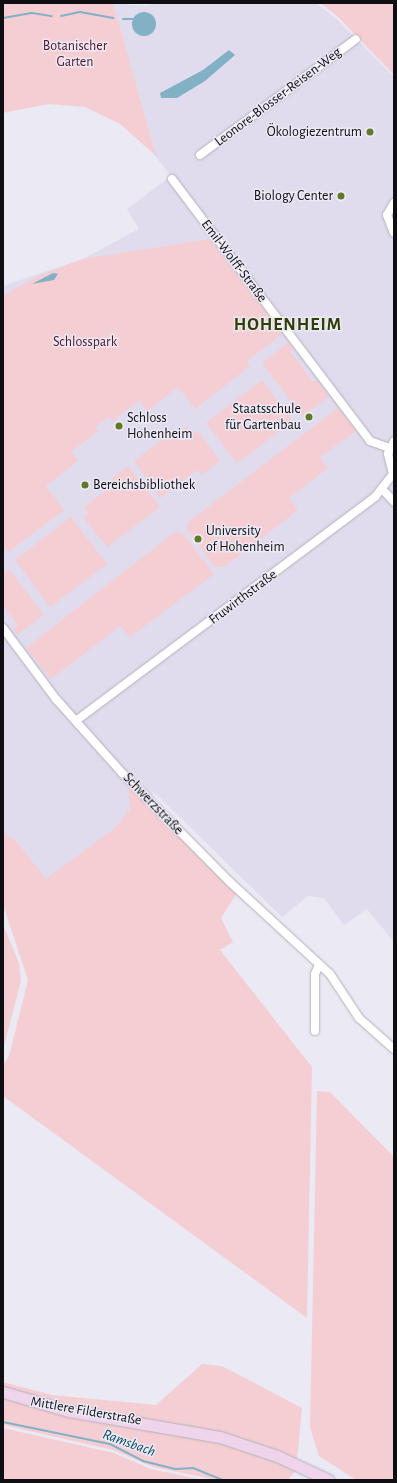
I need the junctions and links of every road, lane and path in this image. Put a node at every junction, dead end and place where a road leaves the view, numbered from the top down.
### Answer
1 (356, 39) dead end
2 (200, 155) dead end
3 (172, 179) dead end
4 (394, 203) edge
5 (394, 233) edge
6 (394, 441) edge
7 (389, 448) junction
8 (383, 490) junction
9 (394, 502) edge
10 (3, 628) edge
11 (77, 720) junction
12 (319, 965) junction
13 (315, 1031) dead end
14 (394, 1049) edge
15 (3, 1392) edge
16 (329, 1480) edge

1 - 2 street, Leonore-Blosser-Reisen-Weg
3 - 7 street, Emil-Wolff-Straße
4 - 5 street
6 - 7 street
7 - 8 street, Fruwirthstraße
8 - 9 street
8 - 11 street, Fruwirthstraße
10 - 11 street, Schwerzstraße
11 - 12 street, Schwerzstraße
12 - 13 street
12 - 14 street, Schwerzstraße
15 - 16 main road, Mittlere Filderstraße

